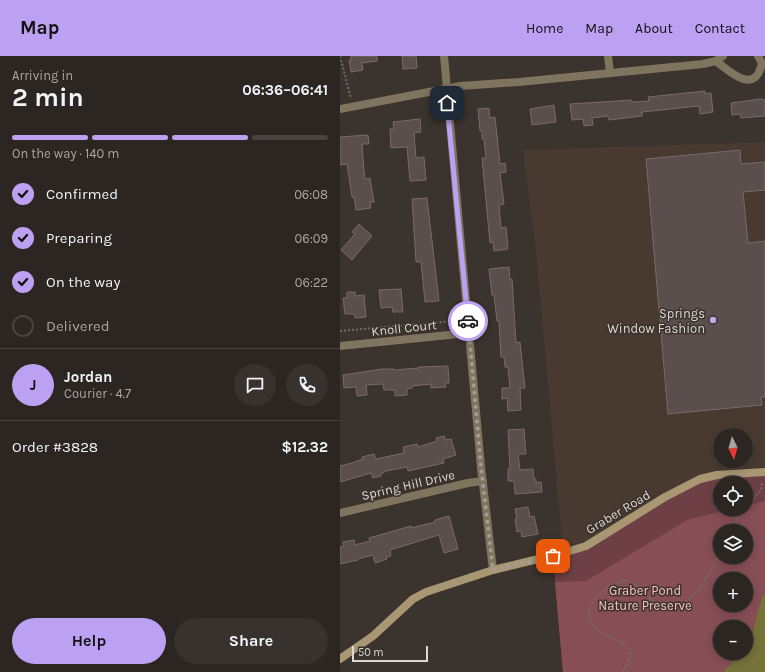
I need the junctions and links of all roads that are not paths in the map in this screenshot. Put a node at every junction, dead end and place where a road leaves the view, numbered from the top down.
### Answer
1 (444, 56) edge
2 (608, 56) edge
3 (723, 56) edge
4 (758, 56) edge
5 (716, 61) junction
6 (610, 73) junction
7 (446, 88) junction
8 (340, 109) edge
9 (469, 333) junction
10 (340, 346) edge
11 (763, 472) edge
12 (483, 481) junction
13 (340, 514) edge
14 (493, 570) junction
15 (340, 659) edge

1 - 7 street
2 - 6 street
3 - 5 street
4 - 5 street
5 - 6 street
6 - 7 street
7 - 8 street
7 - 9 street
9 - 10 street, Knoll Court
9 - 12 street
11 - 14 street, Graber Road
12 - 13 street, Spring Hill Drive
12 - 14 street
14 - 15 street, Graber Road

